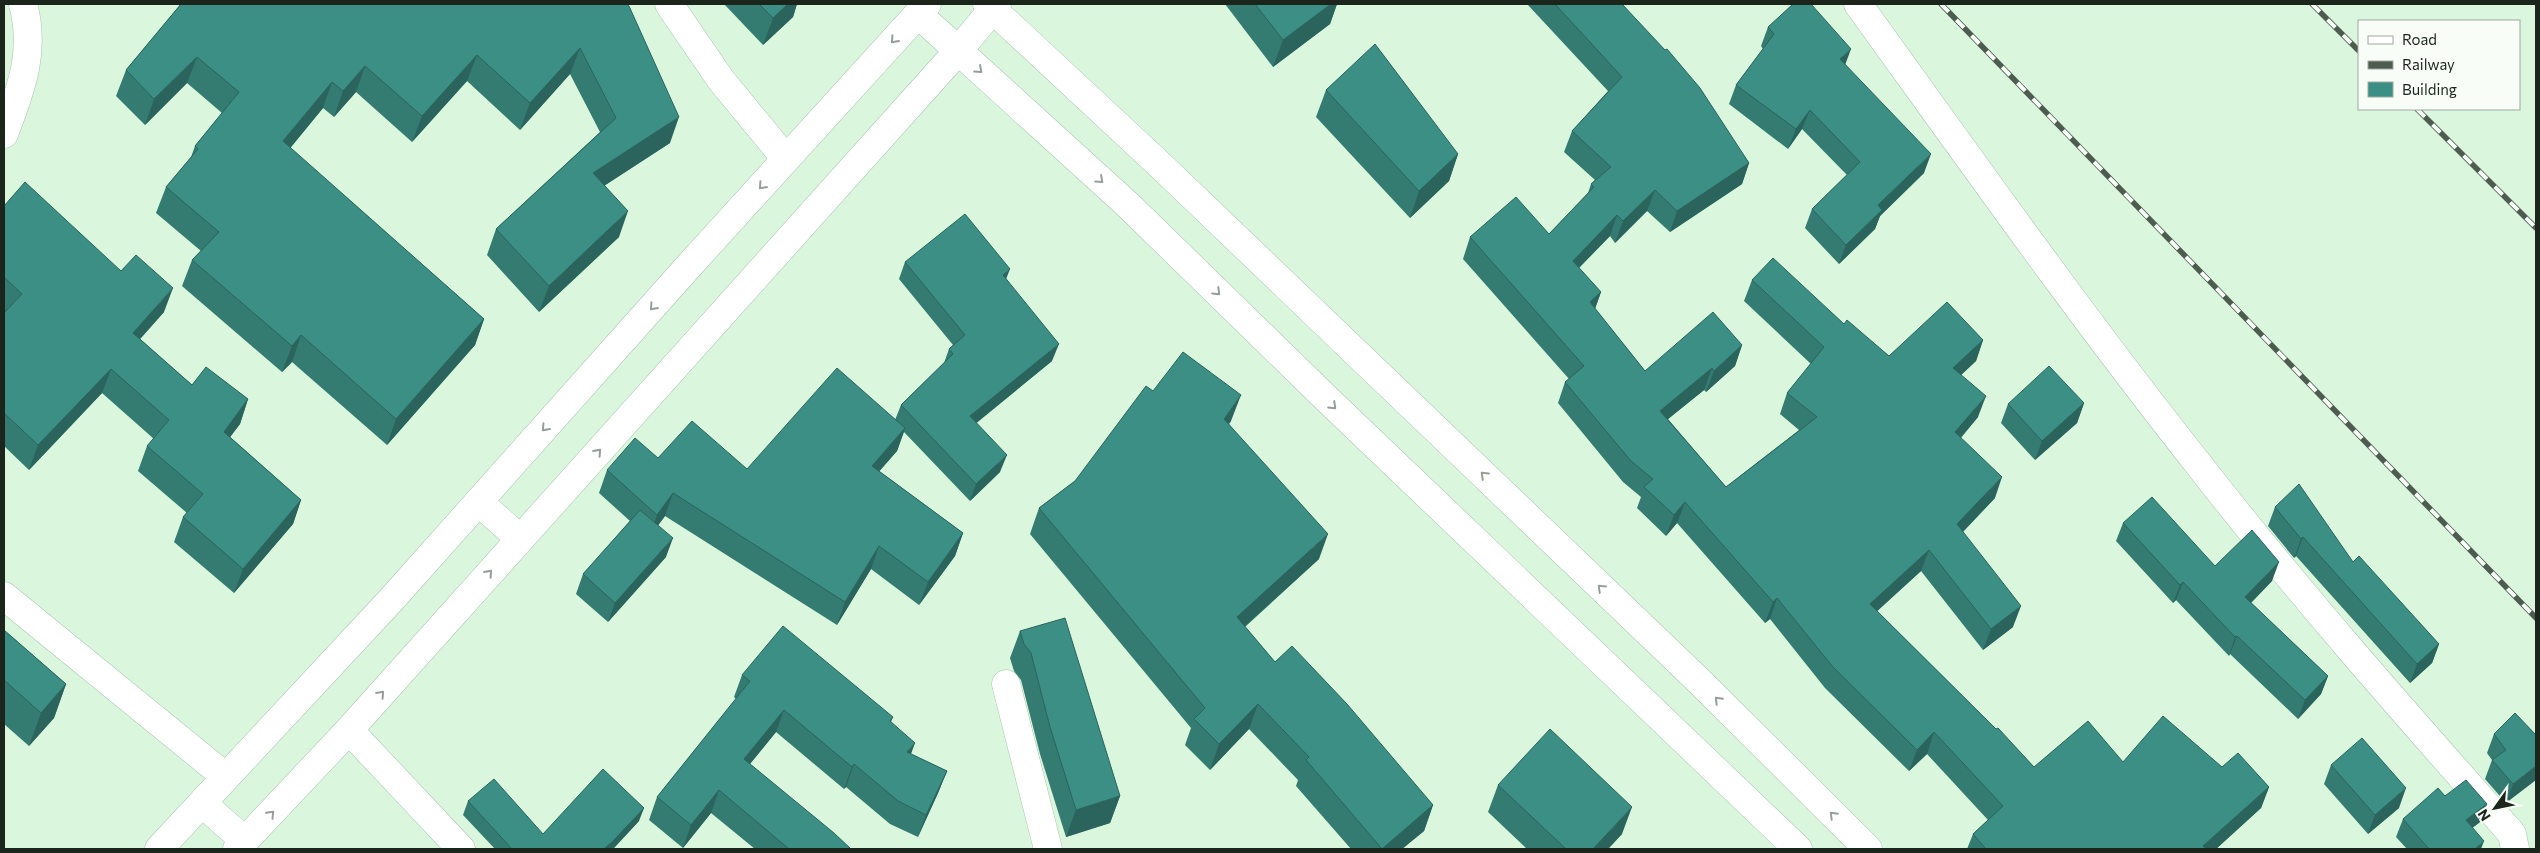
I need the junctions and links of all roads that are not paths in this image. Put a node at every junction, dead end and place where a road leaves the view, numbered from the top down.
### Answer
1 (23, 4) edge
2 (669, 4) edge
3 (1858, 4) edge
4 (993, 6) edge
5 (923, 9) edge
6 (958, 51) junction
7 (4, 134) edge
8 (786, 159) junction
9 (479, 502) junction
10 (520, 539) junction
11 (4, 596) edge
12 (1006, 684) dead end
13 (348, 730) junction
14 (226, 777) junction
15 (202, 803) junction
16 (241, 845) edge
17 (159, 849) edge
18 (461, 849) edge
19 (1048, 849) edge
20 (1798, 849) edge
21 (1868, 849) edge
22 (2515, 849) edge

1 - 7 street
2 - 8 street
3 - 22 street
4 - 6 street
21 -> 4 street
5 - 6 street
5 -> 8 street
10 -> 6 street
6 -> 20 street
8 -> 9 street
9 - 10 street
9 - 14 street
13 -> 10 street
11 - 14 street
12 - 19 street
16 -> 13 street
13 - 18 street
14 - 15 street
15 - 16 street
15 - 17 street

